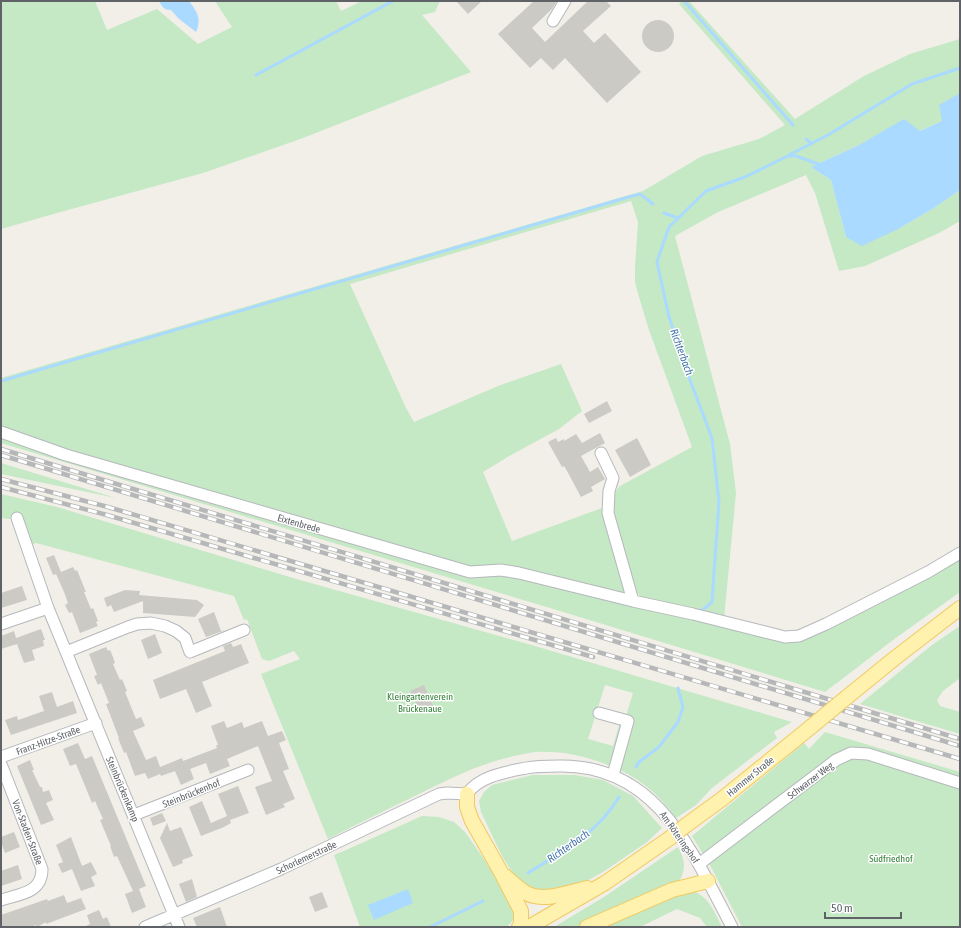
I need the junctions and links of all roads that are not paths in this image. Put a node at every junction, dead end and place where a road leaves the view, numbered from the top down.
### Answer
1 (565, 1) edge
2 (553, 21) dead end
3 (1, 432) edge
4 (602, 453) dead end
5 (17, 518) dead end
6 (960, 553) edge
7 (633, 601) junction
8 (48, 608) junction
9 (960, 608) edge
10 (1, 624) edge
11 (244, 630) dead end
12 (66, 652) junction
13 (599, 713) dead end
14 (96, 723) junction
15 (1, 757) edge
16 (1, 764) edge
17 (248, 770) dead end
18 (613, 775) junction
19 (960, 783) edge
20 (467, 794) junction
21 (134, 815) junction
22 (699, 864) junction
23 (502, 874) junction
24 (708, 881) junction
25 (605, 883) junction
26 (1, 900) edge
27 (174, 914) junction
28 (145, 927) edge
29 (179, 927) edge
30 (519, 927) edge
31 (529, 927) edge
32 (587, 927) edge
33 (732, 927) edge

1 - 2 street
3 - 7 street, Eixtenbrede
4 - 7 street
5 - 8 street, Steinbrückenkamp
6 - 7 street
8 - 10 street
8 - 12 street, Steinbrückenkamp
9 - 25 main road, Hammer Straße, bridge
11 - 12 street
12 - 14 street, Steinbrückenkamp
13 - 18 street
14 - 15 street, Franz-Hitze-Straße
14 - 21 street, Steinbrückenkamp
16 - 26 street, Von-Staden-Straße
17 - 21 street, Steinbrückenhof
18 - 20 street, Am Röteringshof
18 - 22 street, Am Röteringshof
19 - 22 street, Schwarzer Weg
20 - 23 main road
20 - 27 street, Schorlemerstraße
21 - 27 street, Steinbrückenkamp
22 - 24 street, Am Röteringshof
23 - 25 main road
23 - 30 main road
24 - 32 main road
24 - 33 street, Am Röteringshof
25 - 31 main road, Hammer Straße
27 - 28 street, Schorlemerstraße
27 - 29 street, Steinbrückenkamp

